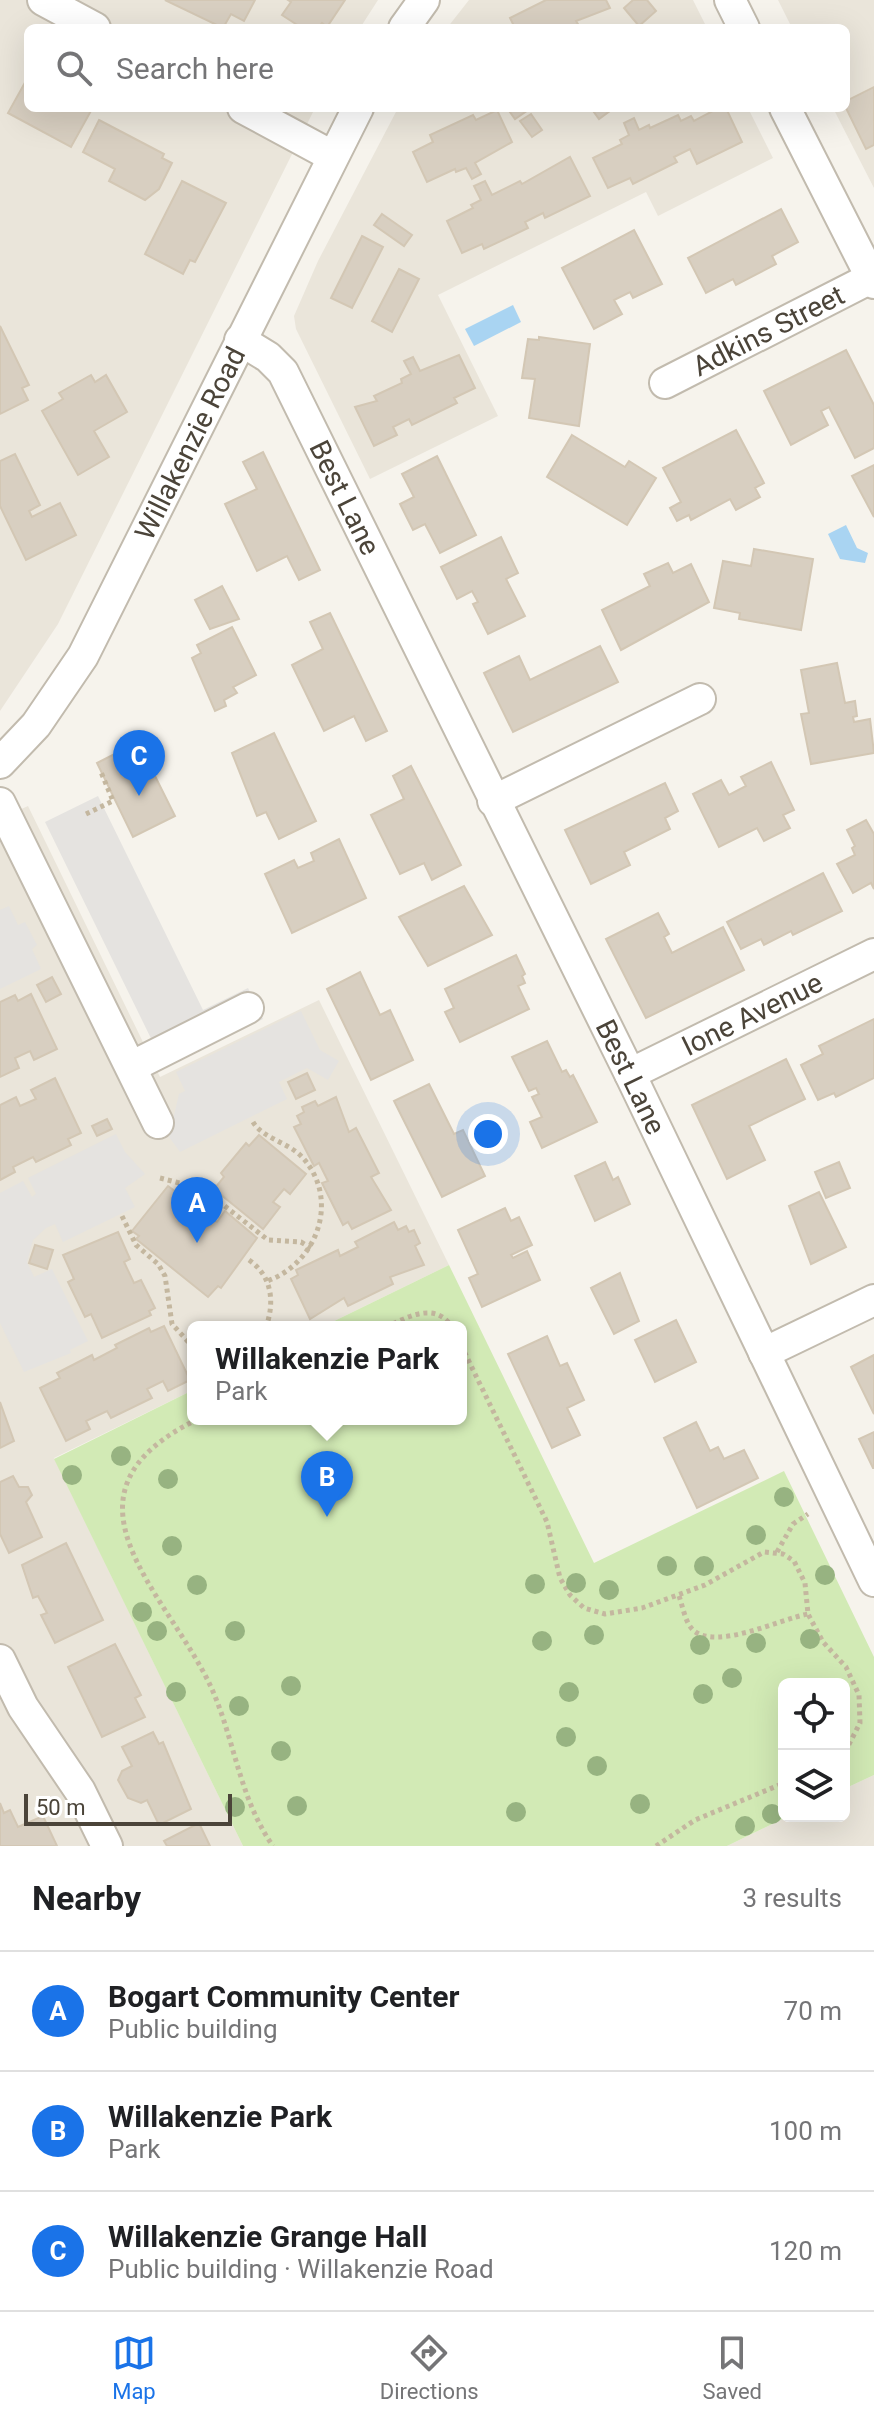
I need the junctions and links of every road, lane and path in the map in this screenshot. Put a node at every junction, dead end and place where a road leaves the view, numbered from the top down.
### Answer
1 (43, 0) edge
2 (424, 0) edge
3 (730, 0) edge
4 (88, 24) edge
5 (407, 24) edge
6 (742, 24) edge
7 (250, 112) edge
8 (356, 112) edge
9 (787, 112) edge
10 (332, 156) junction
11 (873, 280) edge
12 (240, 340) junction
13 (665, 383) dead end
14 (700, 699) dead end
15 (0, 763) edge
16 (101, 772) dead end
17 (493, 801) junction
18 (0, 803) edge
19 (86, 814) dead end
20 (874, 954) edge
21 (248, 1008) dead end
22 (131, 1067) junction
23 (630, 1074) junction
24 (253, 1122) dead end
25 (158, 1123) dead end
26 (160, 1178) dead end
27 (122, 1216) dead end
28 (311, 1248) junction
29 (249, 1260) dead end
30 (267, 1281) junction
31 (874, 1300) edge
32 (267, 1321) edge
33 (400, 1321) edge
34 (447, 1321) edge
35 (187, 1340) edge
36 (764, 1353) junction
37 (467, 1357) edge
38 (187, 1425) edge
39 (808, 1514) dead end
40 (777, 1552) junction
41 (874, 1581) edge
42 (679, 1596) junction
43 (808, 1614) junction
44 (0, 1660) edge
45 (846, 1750) edge
46 (778, 1785) edge
47 (107, 1846) edge
48 (273, 1846) edge
49 (656, 1846) edge

1 - 4 street
2 - 5 street
3 - 6 street
7 - 10 street
8 - 10 street, Willakenzie Road
9 - 11 street, Adkins Street
10 - 12 street, Willakenzie Road
11 - 13 street, Adkins Street
12 - 15 street, Willakenzie Road
12 - 17 street, Best Lane
14 - 17 street
16 - 19 path
17 - 23 street, Best Lane
18 - 22 street
20 - 23 street, Ione Avenue
21 - 22 street
22 - 25 street
23 - 36 street, Best Lane
24 - 28 path
26 - 28 path
27 - 35 path
28 - 30 path
29 - 30 path
30 - 32 path
31 - 36 street
33 - 34 path
36 - 41 street, Best Lane
37 - 42 path
38 - 48 path
39 - 40 path
40 - 42 path
40 - 43 path
42 - 43 path
43 - 45 path
44 - 47 street
46 - 49 path

